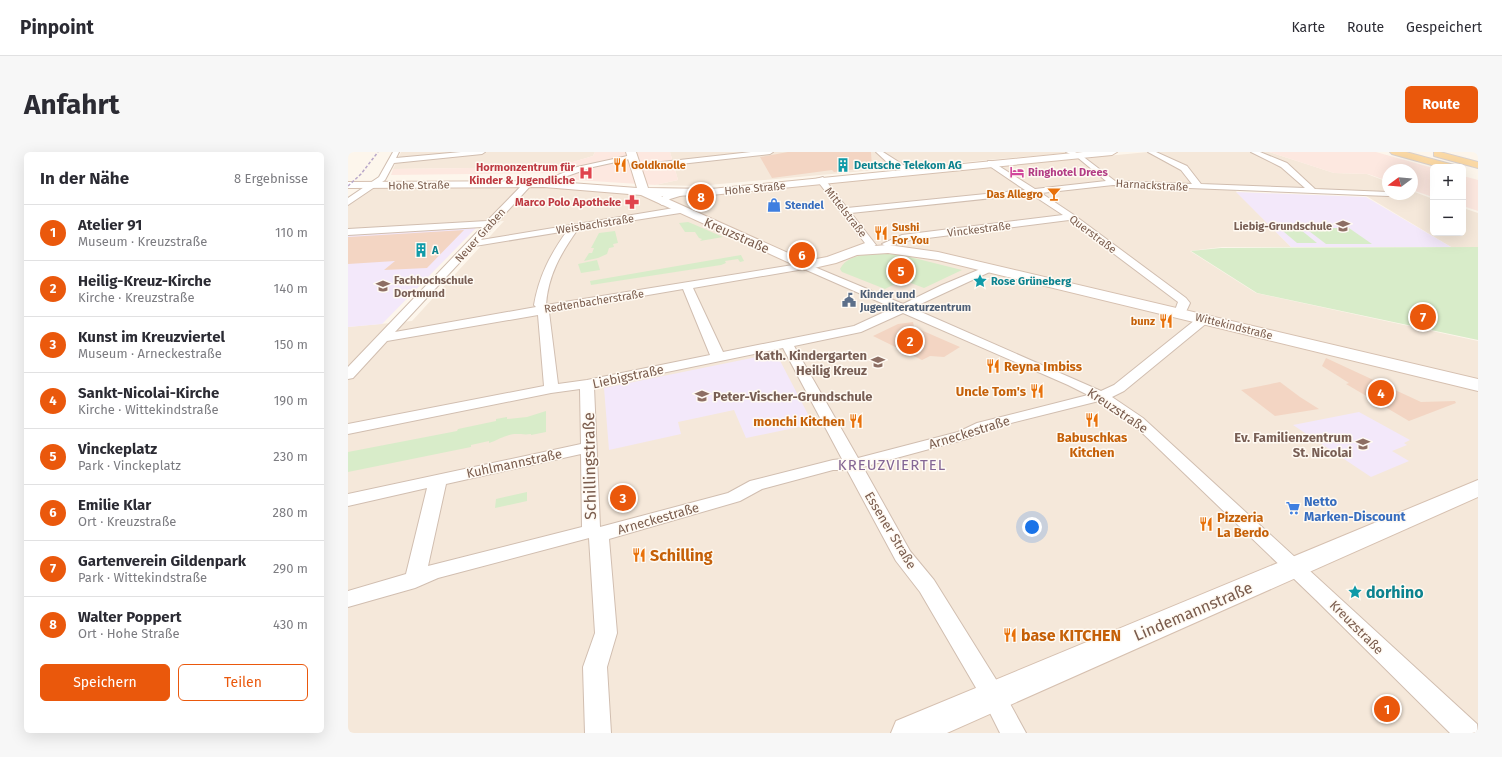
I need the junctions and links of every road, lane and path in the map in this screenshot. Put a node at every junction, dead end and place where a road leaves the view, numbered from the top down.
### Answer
1 (396, 152) edge
2 (482, 152) edge
3 (770, 152) edge
4 (879, 152) edge
5 (885, 152) edge
6 (1112, 152) edge
7 (1151, 152) edge
8 (1254, 152) edge
9 (1395, 152) edge
10 (1428, 152) edge
11 (1074, 153) edge
12 (633, 157) edge
13 (392, 161) junction
14 (993, 164) junction
15 (1439, 164) edge
16 (1478, 165) edge
17 (1466, 171) edge
18 (910, 172) junction
19 (1478, 175) edge
20 (550, 180) junction
21 (821, 180) junction
22 (374, 182) junction
23 (529, 183) junction
24 (1113, 183) junction
25 (348, 184) edge
26 (1199, 187) junction
27 (643, 189) junction
28 (1033, 191) junction
29 (1314, 192) junction
30 (680, 193) junction
31 (1382, 194) edge
32 (348, 202) edge
33 (662, 202) junction
34 (680, 210) junction
35 (845, 211) junction
36 (1071, 218) junction
37 (575, 227) junction
38 (487, 228) junction
39 (348, 232) edge
40 (510, 237) junction
41 (472, 244) junction
42 (887, 244) junction
43 (871, 245) junction
44 (855, 252) junction
45 (938, 256) junction
46 (805, 266) junction
47 (990, 268) junction
48 (687, 286) junction
49 (904, 308) junction
50 (543, 309) junction
51 (1180, 313) junction
52 (1204, 319) junction
53 (383, 338) junction
54 (787, 344) junction
55 (718, 357) junction
56 (351, 369) edge
57 (587, 384) junction
58 (1478, 385) edge
59 (551, 389) junction
60 (1101, 396) junction
61 (348, 429) edge
62 (590, 447) junction
63 (854, 464) junction
64 (438, 480) junction
65 (1478, 488) edge
66 (348, 500) edge
67 (595, 533) junction
68 (1294, 568) junction
69 (415, 580) junction
70 (348, 598) edge
71 (994, 697) junction
72 (598, 733) edge
73 (908, 733) edge
74 (1013, 733) edge
75 (1468, 733) edge

1 - 13 street
2 - 13 street
3 - 12 street
4 - 5 street
4 - 18 street
6 - 11 main road, Hohe Straße
7 - 26 street
8 - 29 street
9 - 15 main road
10 - 16 main road
11 - 14 main road, Hohe Straße
11 - 24 street
12 - 20 street
12 - 27 main road
13 - 22 street
14 - 18 main road, Hohe Straße
14 - 28 street, Querstraße
17 - 19 main road
18 - 21 main road, Hohe Straße
20 - 22 main road, Hohe Straße
20 - 27 main road, Hohe Straße
21 - 27 main road, Hohe Straße
21 - 30 main road, Hohe Straße
21 - 35 street, Mittelstraße
22 - 23 main road, Hohe Straße
22 - 25 main road, Hohe Straße
22 - 32 street
23 - 27 main road, Hohe Straße
23 - 38 street, Neuer Graben
24 - 26 street, Harnackstraße
24 - 28 street, Harnackstraße
26 - 29 street, Harnackstraße
27 - 30 main road, Hohe Straße
27 - 33 main road, Kreuzstraße
28 - 35 street, Harnackstraße
28 - 36 street, Querstraße
29 - 31 street, Harnackstraße
30 - 33 street
33 - 34 main road, Kreuzstraße
34 - 37 street, Weisbachstraße
34 - 46 main road, Kreuzstraße
35 - 43 street, Mittelstraße
36 - 42 street, Vinckestraße
36 - 51 street, Querstraße
37 - 40 street, Weisbachstraße
37 - 50 street
38 - 39 street, Weisbachstraße
38 - 40 street, Weisbachstraße
38 - 41 street, Neuer Graben
40 - 41 street, Weisbachstraße
41 - 53 street, Neuer Graben
42 - 43 main road
42 - 45 main road
43 - 44 main road
44 - 45 main road
44 - 46 main road
45 - 47 main road, Wittekindstraße
46 - 48 street, Redtenbacherstraße
46 - 49 street, Kreuzstraße
47 - 49 street, Liebigstraße
47 - 51 main road, Wittekindstraße
48 - 50 street, Redtenbacherstraße
48 - 55 street
49 - 54 street, Liebigstraße
49 - 60 street, Kreuzstraße
50 - 53 street, Redtenbacherstraße
50 - 59 street
51 - 52 main road, Wittekindstraße
52 - 58 main road, Wittekindstraße
52 - 60 street, Arneckestraße
53 - 56 street, Neuer Graben
54 - 55 street, Liebigstraße
54 - 63 street, Essener Straße
55 - 57 street, Liebigstraße
57 - 59 street, Liebigstraße
57 - 62 street, Schillingstraße
59 - 61 street, Liebigstraße
60 - 63 street, Arneckestraße
60 - 68 street, Kreuzstraße
62 - 64 street, Kuhlmannstraße
62 - 67 street, Schillingstraße
63 - 67 street, Arneckestraße
63 - 71 street, Essener Straße
64 - 66 street, Kuhlmannstraße
64 - 69 street
65 - 68 main road, Lindemannstraße
67 - 69 street, Arneckestraße
67 - 72 street, Schillingstraße
68 - 71 main road, Lindemannstraße
68 - 75 street, Kreuzstraße
69 - 70 street, Arneckestraße
71 - 73 main road, Lindemannstraße
71 - 74 street, Essener Straße

